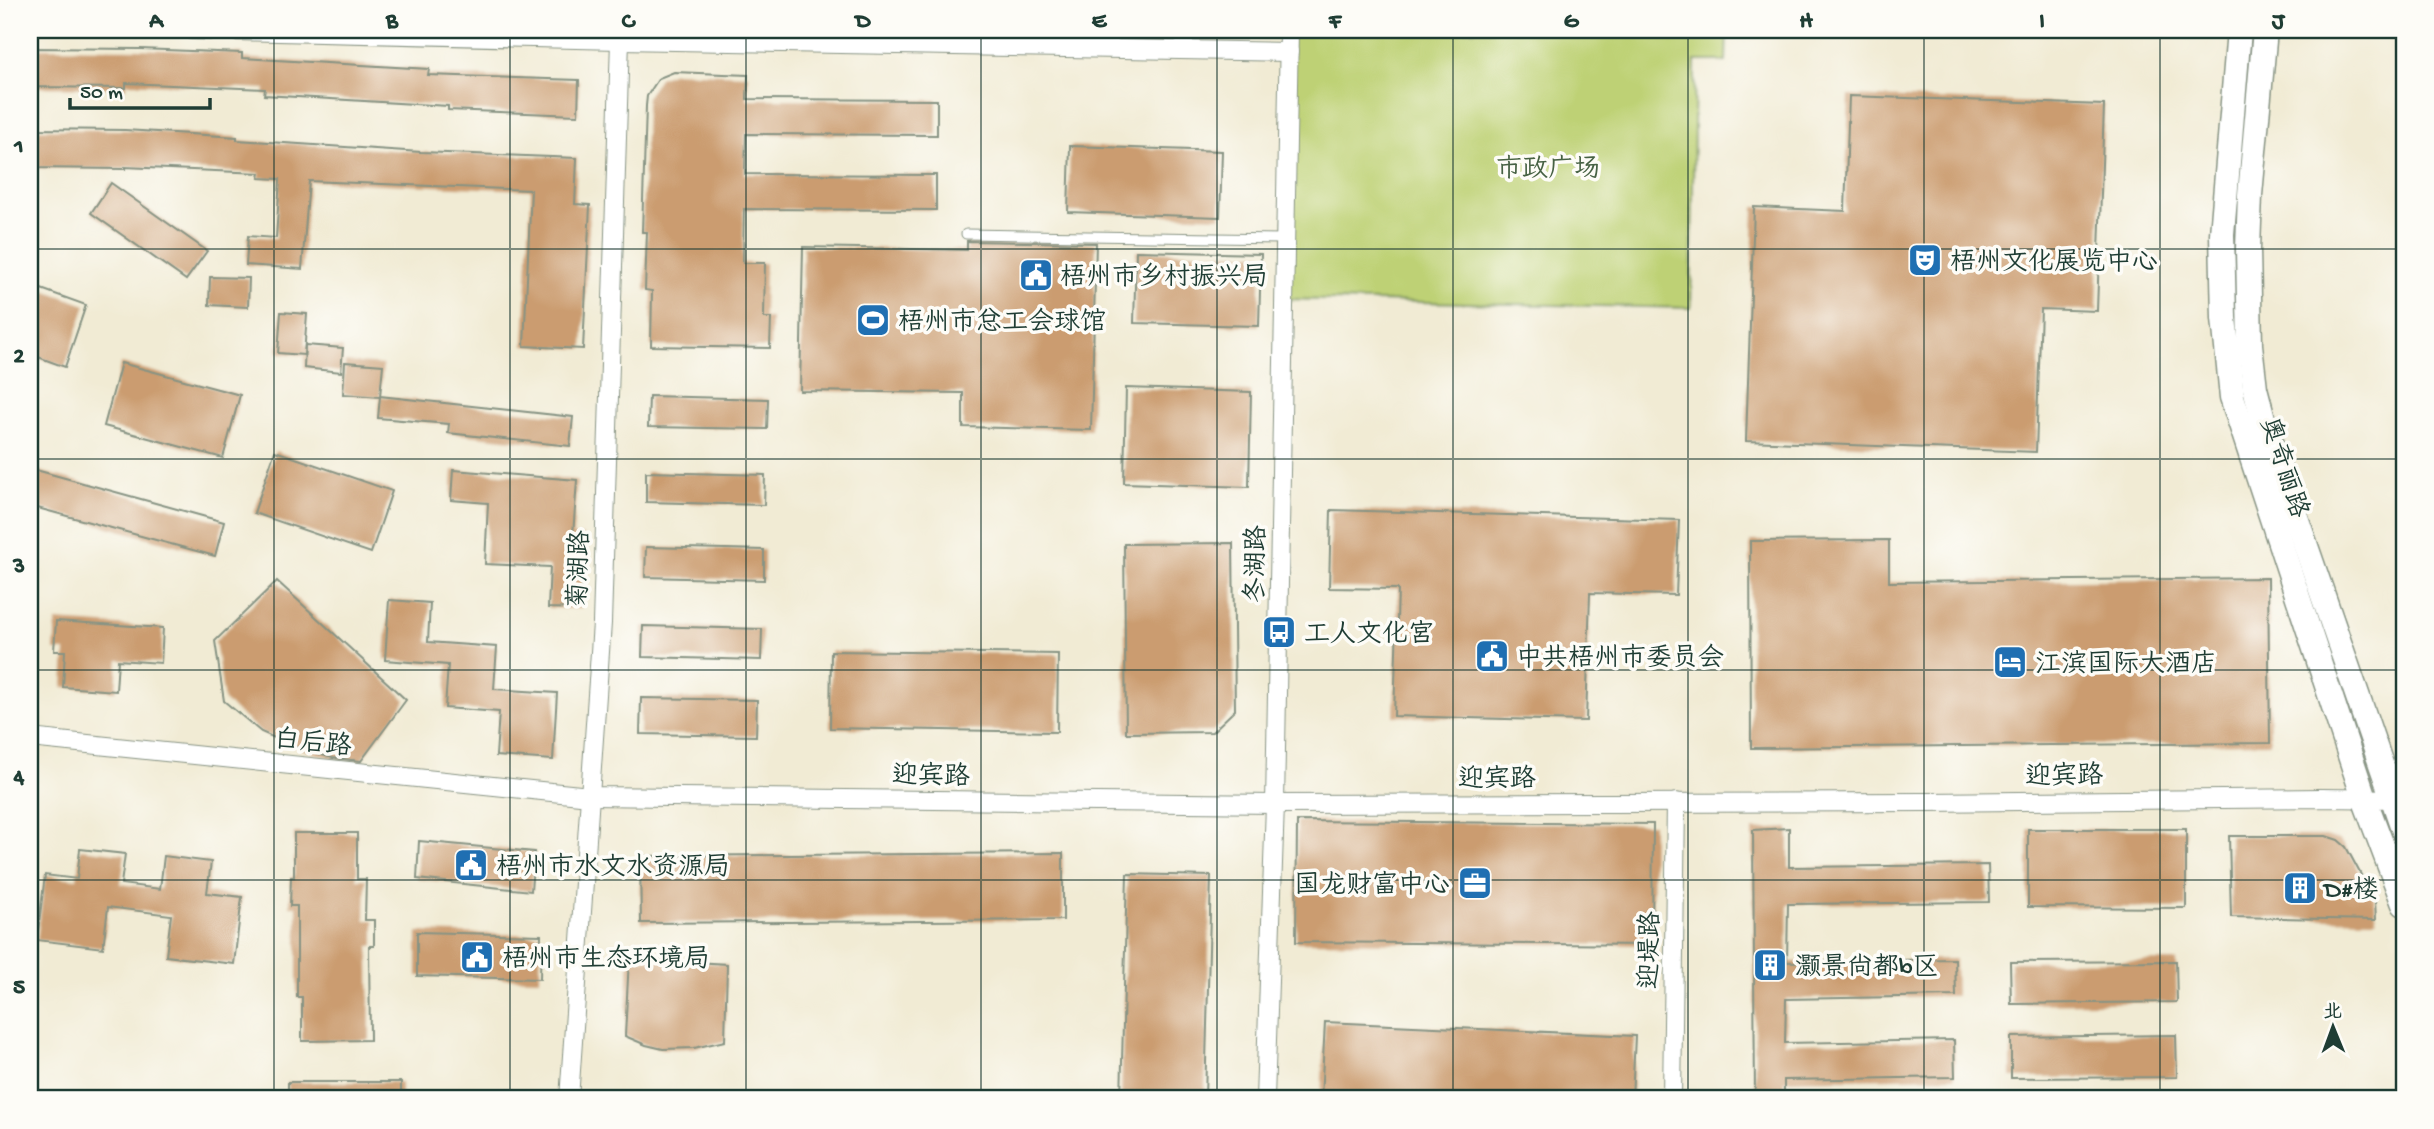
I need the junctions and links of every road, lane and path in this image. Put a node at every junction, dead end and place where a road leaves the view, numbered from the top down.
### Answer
1 (191, 30) edge
2 (1289, 30) edge
3 (2239, 30) edge
4 (2265, 30) edge
5 (557, 34) edge
6 (732, 35) edge
7 (620, 40) junction
8 (1289, 52) junction
9 (966, 234) dead end
10 (1284, 239) junction
11 (30, 738) edge
12 (590, 796) junction
13 (2364, 798) junction
14 (2399, 799) edge
15 (1676, 802) junction
16 (1275, 804) junction
17 (2404, 831) edge
18 (2404, 904) edge
19 (569, 1099) edge
20 (1265, 1099) edge
21 (1672, 1099) edge

1 - 5 street
2 - 8 street, 冬湖路
3 - 13 main road, 奥奇丽路
4 - 14 main road, 奥奇丽路
5 - 7 street
6 - 7 street
6 - 8 street
7 - 12 street, 菊湖路
8 - 10 street, 冬湖路
9 - 10 lane
10 - 16 street, 冬湖路
11 - 12 street, 白后路
12 - 16 street, 迎宾路
12 - 19 street, 菊湖路
13 - 14 street, 迎宾路
13 - 15 street, 迎宾路
13 - 18 main road, 奥奇丽路
14 - 17 main road, 奥奇丽路
15 - 16 street, 迎宾路
15 - 21 street, 迎堤路
16 - 20 street, 冬湖路

